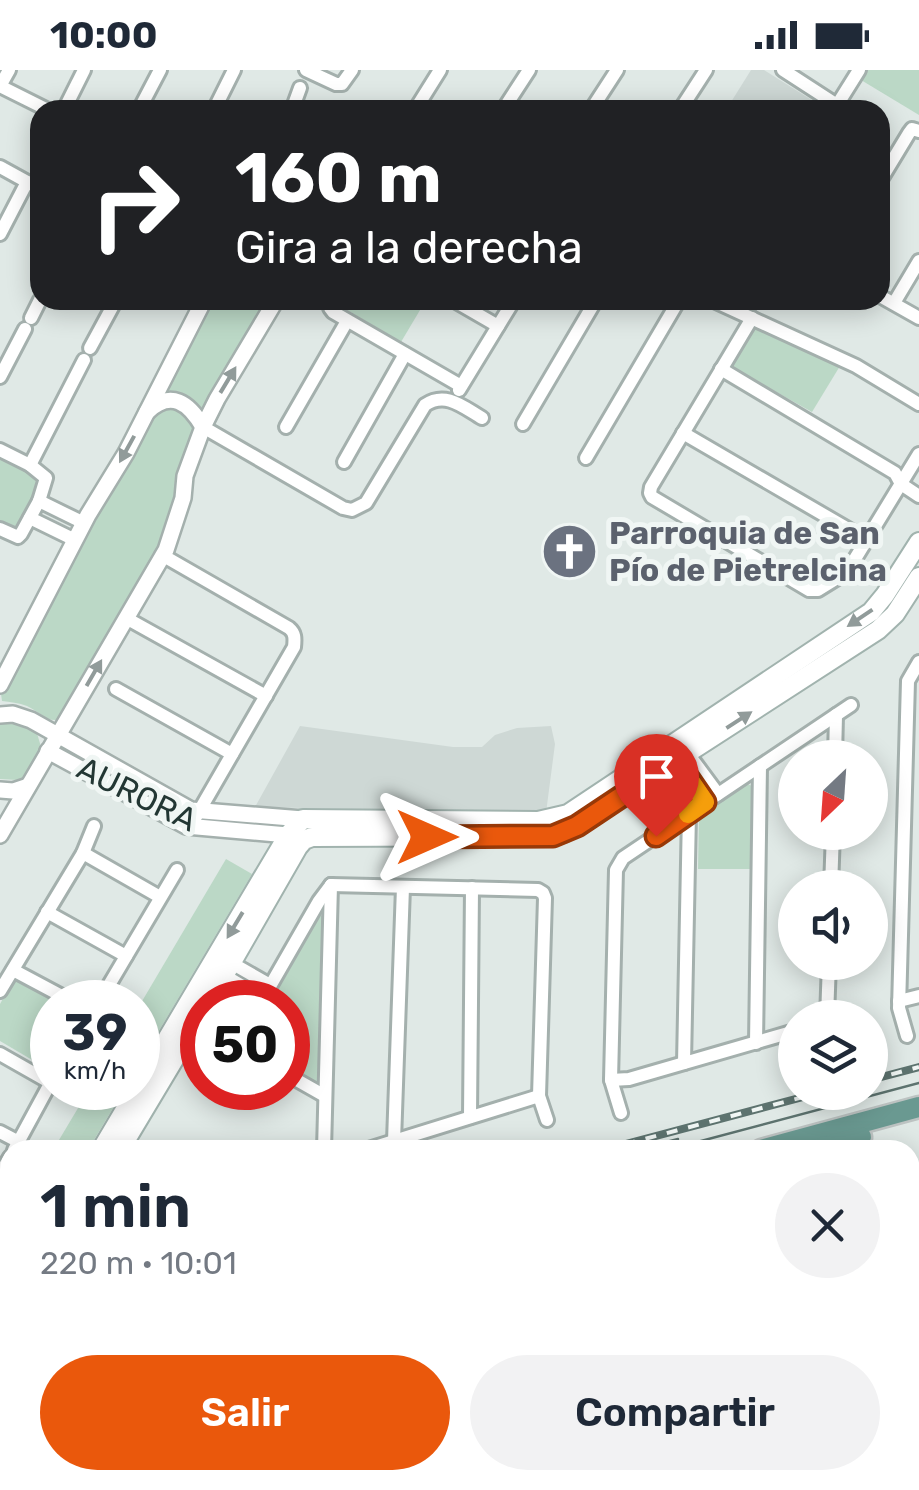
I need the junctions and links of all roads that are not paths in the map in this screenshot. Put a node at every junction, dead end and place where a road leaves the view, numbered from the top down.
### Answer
1 (8, 70) edge
2 (84, 70) edge
3 (160, 70) edge
4 (234, 70) edge
5 (306, 70) edge
6 (352, 70) edge
7 (440, 70) edge
8 (529, 70) edge
9 (617, 70) edge
10 (706, 70) edge
11 (783, 70) edge
12 (859, 70) edge
13 (0, 86) edge
14 (300, 88) dead end
15 (69, 100) edge
16 (144, 100) edge
17 (219, 100) edge
18 (296, 100) edge
19 (421, 100) edge
20 (510, 100) edge
21 (598, 100) edge
22 (686, 100) edge
23 (825, 100) edge
24 (841, 100) edge
25 (30, 101) edge
26 (916, 130) edge
27 (890, 167) edge
28 (0, 168) edge
29 (30, 184) edge
30 (30, 192) edge
31 (0, 234) edge
32 (919, 261) edge
33 (890, 301) edge
34 (894, 303) junction
35 (35, 310) edge
36 (111, 310) edge
37 (199, 310) edge
38 (270, 310) edge
39 (332, 310) edge
40 (470, 310) edge
41 (508, 310) edge
42 (590, 310) edge
43 (673, 310) edge
44 (734, 310) edge
45 (752, 318) junction
46 (919, 318) edge
47 (347, 321) junction
48 (498, 326) junction
49 (404, 354) junction
50 (720, 369) junction
51 (441, 375) junction
52 (0, 378) edge
53 (461, 386) junction
54 (452, 400) junction
55 (919, 404) edge
56 (425, 405) junction
57 (146, 412) junction
58 (482, 418) dead end
59 (523, 424) dead end
60 (203, 426) junction
61 (286, 427) dead end
62 (683, 432) junction
63 (0, 450) edge
64 (919, 454) edge
65 (586, 458) dead end
66 (344, 462) dead end
67 (30, 465) junction
68 (906, 478) edge
69 (919, 496) edge
70 (39, 501) junction
71 (30, 518) junction
72 (84, 522) junction
73 (0, 530) edge
74 (75, 540) junction
75 (867, 540) junction
76 (919, 542) edge
77 (162, 556) junction
78 (919, 578) edge
79 (126, 618) junction
80 (915, 668) edge
81 (0, 685) edge
82 (116, 689) dead end
83 (266, 696) junction
84 (851, 705) dead end
85 (836, 715) junction
86 (0, 716) edge
87 (57, 736) junction
88 (835, 740) edge
89 (678, 750) junction
90 (48, 751) junction
91 (232, 754) junction
92 (760, 766) junction
93 (28, 786) junction
94 (0, 790) edge
95 (711, 798) junction
96 (199, 812) junction
97 (689, 813) junction
98 (304, 819) junction
99 (94, 826) dead end
100 (190, 827) junction
101 (0, 835) edge
102 (288, 836) junction
103 (83, 853) junction
104 (177, 870) dead end
105 (331, 885) junction
106 (403, 887) junction
107 (472, 888) junction
108 (160, 897) junction
109 (48, 912) junction
110 (126, 956) junction
111 (221, 965) junction
112 (13, 970) junction
113 (32, 980) edge
114 (111, 980) edge
115 (216, 980) edge
116 (239, 980) edge
117 (258, 980) edge
118 (273, 980) edge
119 (1, 988) edge
120 (919, 996) edge
121 (899, 1001) junction
122 (778, 1036) edge
123 (907, 1036) dead end
124 (756, 1043) junction
125 (180, 1050) edge
126 (0, 1054) edge
127 (684, 1064) junction
128 (30, 1070) edge
129 (611, 1080) junction
130 (310, 1088) edge
131 (325, 1096) junction
132 (539, 1096) junction
133 (919, 1106) edge
134 (36, 1110) edge
135 (621, 1113) dead end
136 (470, 1117) junction
137 (547, 1120) dead end
138 (919, 1120) edge
139 (19, 1140) edge
140 (107, 1140) edge
141 (126, 1140) edge
142 (324, 1140) edge
143 (394, 1140) edge
144 (397, 1140) edge
145 (797, 1140) edge
146 (849, 1140) edge

1 - 13 street
2 - 15 street
3 - 16 street
4 - 17 street
5 - 6 street
7 - 19 street
8 - 20 street
9 - 21 street
10 - 22 street
11 - 23 street
12 - 24 street
13 - 25 street
14 - 18 street
26 - 27 street
28 - 29 street
30 - 31 street
32 - 34 street
33 - 34 street
34 - 46 street
35 - 52 street
36 - 67 street
37 - 57 street
60 -> 38 street
39 - 47 street
40 - 48 street
41 - 48 street
42 - 59 street
43 - 65 street
44 - 45 street
45 - 50 street
45 - 55 street
47 - 49 street
47 - 61 street
48 - 53 street
49 - 51 street
49 - 66 street
50 - 62 street
50 - 68 street
51 - 53 street
51 - 56 street
53 - 54 street
54 - 56 street
54 - 58 street
56 - 60 street
57 - 60 street
57 -> 72 street
60 - 77 street
62 - 75 street
62 - 75 street
63 - 67 street
64 - 68 street
67 - 70 street
68 - 69 street
68 - 75 street
70 - 71 street
70 - 72 street
71 - 73 street
71 - 74 street
72 - 74 street
74 - 81 street
76 -> 89 main road
77 - 79 street
77 - 83 street
89 -> 78 main road
79 - 83 street
87 -> 79 street
80 - 121 street
82 - 91 street
83 - 91 street
84 - 85 street
85 - 88 street
85 - 92 street
86 - 87 street, AURORA
87 - 90 street
87 - 96 street, AURORA
89 - 95 street
89 - 98 main road
89 - 111 main road
90 - 93 street
90 - 100 street, AURORA
91 - 96 street
92 - 95 street
92 - 124 street
93 - 94 street
93 - 101 street
95 - 97 street
96 - 98 street, AURORA
96 - 100 street
97 - 127 street
97 - 129 street
98 - 102 main road
99 - 103 street
100 - 102 street, AURORA
102 -> 111 main road
103 - 108 street
103 - 109 street
104 - 108 street
105 - 106 street
105 - 118 street
105 - 131 street
106 - 107 street
106 - 143 street
107 - 132 street
107 - 136 street
108 - 110 street
109 - 110 street
109 - 112 street
110 - 114 street
111 - 115 main road
111 - 116 street
111 - 117 street
111 - 140 main road
112 - 113 street
112 - 119 street
120 - 121 street
121 - 123 street
122 - 124 street
124 - 127 street
125 - 141 main road
126 - 128 street
127 - 129 street
129 - 135 street
130 - 131 street
131 - 142 street
132 - 136 street
132 - 137 street
133 - 145 main road
134 - 139 street
136 - 144 street
138 - 146 main road

